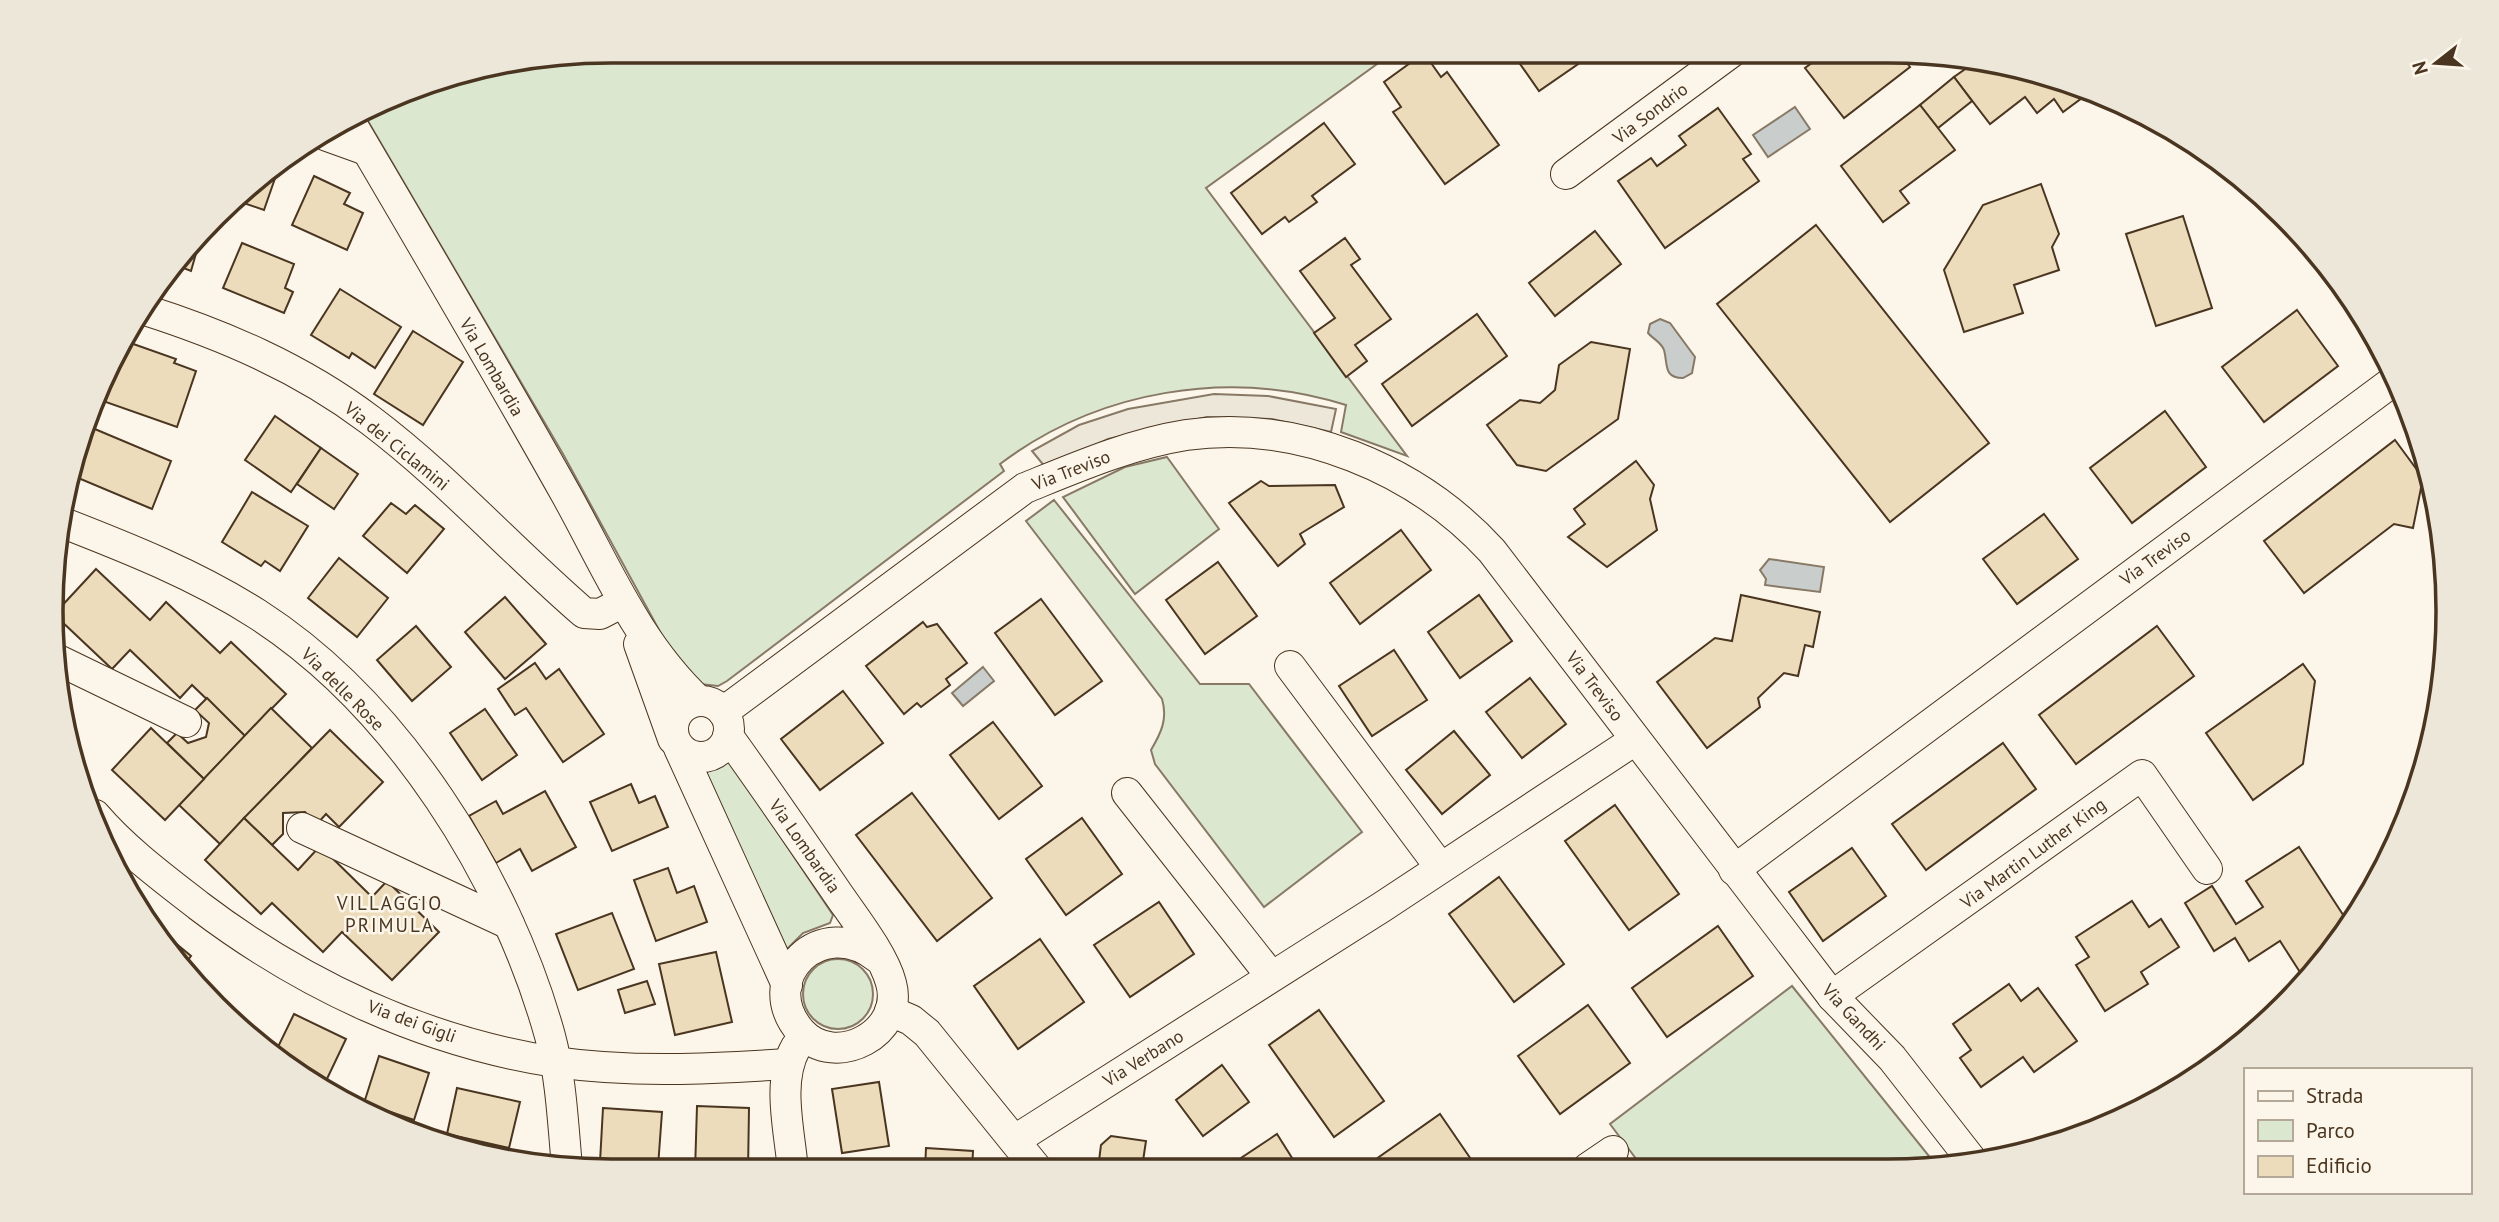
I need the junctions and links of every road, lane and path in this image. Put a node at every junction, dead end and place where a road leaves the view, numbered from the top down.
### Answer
1 (1717, 63) edge
2 (354, 128) edge
3 (333, 138) edge
4 (366, 150) junction
5 (1566, 174) dead end
6 (152, 312) edge
7 (2387, 386) edge
8 (70, 526) edge
9 (626, 608) junction
10 (66, 664) edge
11 (1290, 666) dead end
12 (717, 716) junction
13 (186, 722) dead end
14 (1635, 740) junction
15 (676, 744) junction
16 (1126, 793) dead end
17 (302, 828) dead end
18 (109, 829) edge
19 (1440, 867) junction
20 (2207, 869) dead end
21 (1734, 870) junction
22 (509, 924) junction
23 (878, 958) junction
24 (1271, 976) junction
25 (787, 985) junction
26 (1832, 996) junction
27 (890, 1011) junction
28 (804, 1035) junction
29 (555, 1062) junction
30 (788, 1064) junction
31 (1015, 1140) junction
32 (1613, 1151) dead end
33 (1966, 1153) edge
34 (566, 1157) edge
35 (792, 1159) edge
36 (1030, 1159) edge
37 (1601, 1159) edge

1 - 5 street, Via Sondrio
2 - 4 street, Via Lombardia
3 - 4 street
4 - 9 street, Via Lombardia
6 - 9 street, Via dei Ciclamini
7 - 21 street, Via Treviso
8 - 22 street, Via delle Rose
9 - 12 street, Via Lombardia
9 - 15 street, Via Lombardia
10 - 13 street
11 - 19 street
12 - 14 street, Via Treviso
12 - 15 street
12 - 15 street
12 - 23 street, Via Lombardia
14 - 19 street, Via Verbano
14 - 21 street, Via Treviso
15 - 25 street, Via Lombardia
16 - 24 street
17 - 22 street
18 - 29 street, Via dei Gigli
19 - 24 street, Via Verbano
20 - 26 street, Via Martin Luther King
21 - 26 street, Via Gandhi
22 - 29 street, Via delle Rose
23 - 25 street
23 - 27 street, Via Lombardia
24 - 31 street, Via Verbano
25 - 28 street, Via Lombardia
26 - 33 street, Via Gandhi
27 - 28 street
27 - 31 street
28 - 30 street
29 - 30 street, Via dei Gigli
29 - 34 street, Via delle Rose
30 - 35 street
31 - 36 street
32 - 37 street

